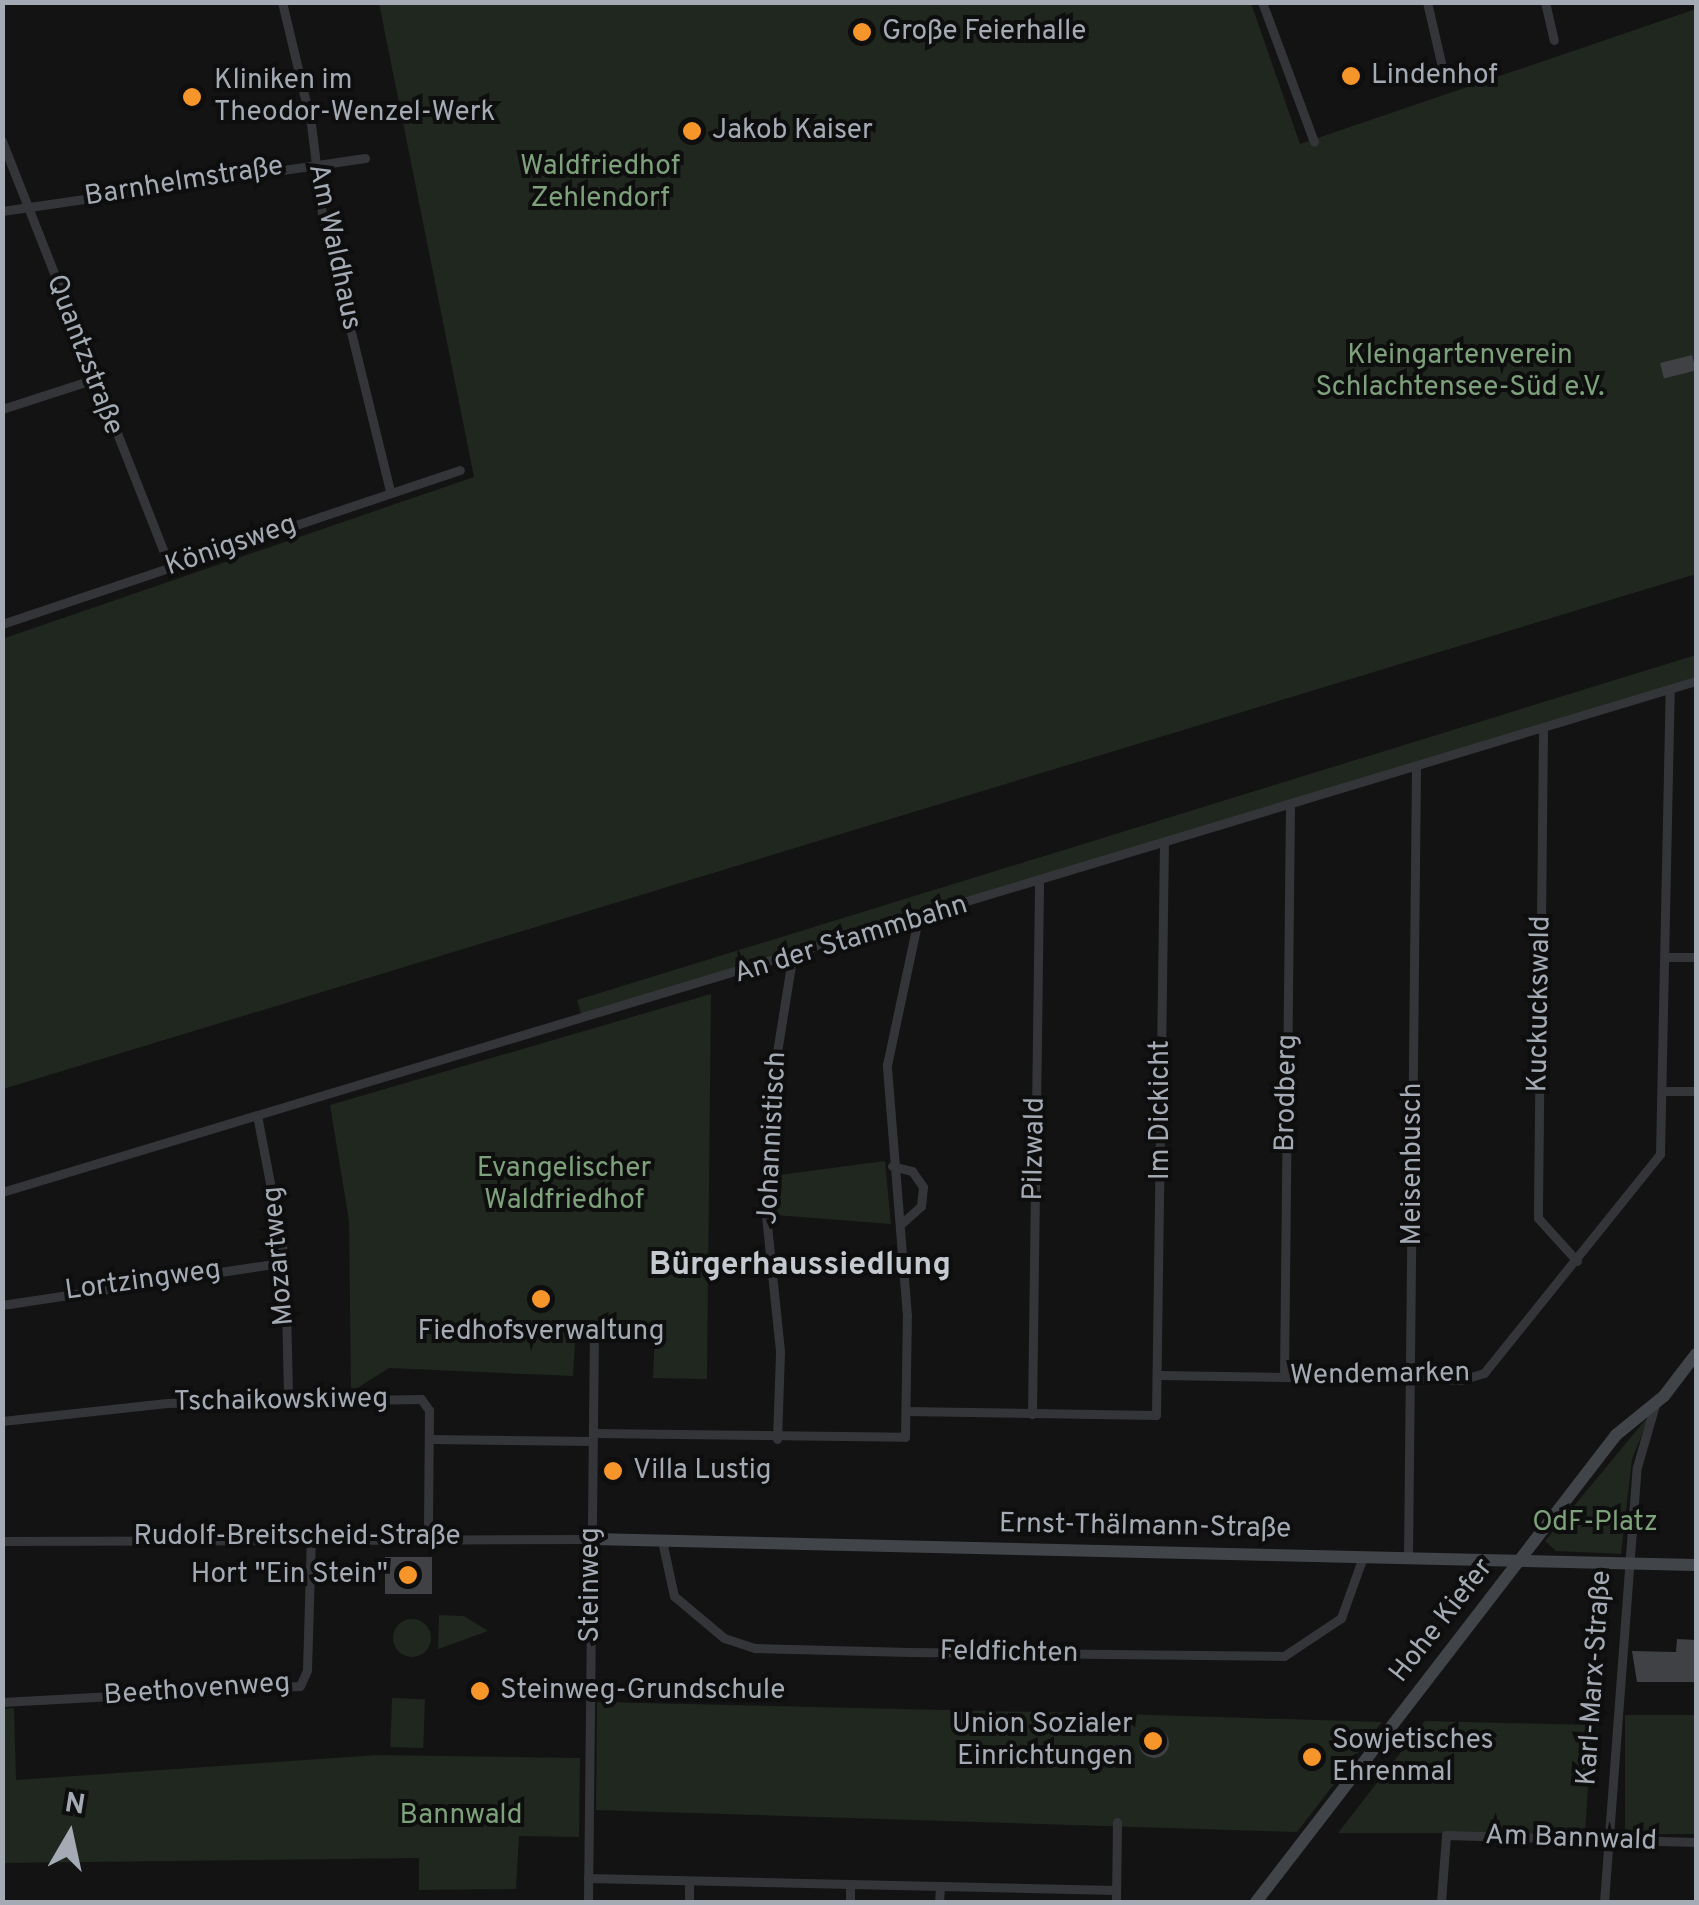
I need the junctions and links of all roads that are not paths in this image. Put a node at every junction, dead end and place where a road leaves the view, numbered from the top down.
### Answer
1 (282, 2) edge
2 (1262, 2) edge
3 (1426, 2) edge
4 (1545, 2) edge
5 (1554, 40) dead end
6 (1445, 80) dead end
7 (2, 141) edge
8 (1314, 142) dead end
9 (365, 158) dead end
10 (315, 161) junction
11 (28, 207) junction
12 (2, 211) edge
13 (92, 380) junction
14 (2, 409) edge
15 (460, 470) dead end
16 (390, 491) junction
17 (170, 567) junction
18 (2, 624) edge
19 (1696, 680) edge
20 (1670, 691) junction
21 (1544, 730) junction
22 (1416, 770) junction
23 (1290, 808) junction
24 (1164, 846) junction
25 (1039, 884) junction
26 (918, 920) junction
27 (1666, 957) junction
28 (792, 958) junction
29 (1696, 958) edge
30 (1665, 1090) junction
31 (1696, 1091) edge
32 (257, 1115) junction
33 (892, 1166) junction
34 (2, 1192) edge
35 (900, 1225) junction
36 (1576, 1261) junction
37 (284, 1262) junction
38 (2, 1305) edge
39 (594, 1327) dead end
40 (1696, 1354) edge
41 (1159, 1376) junction
42 (1284, 1377) junction
43 (1411, 1378) junction
44 (288, 1398) junction
45 (1660, 1399) junction
46 (906, 1411) junction
47 (1032, 1414) junction
48 (2, 1421) edge
49 (592, 1437) junction
50 (777, 1438) junction
51 (429, 1440) junction
52 (311, 1536) junction
53 (428, 1536) junction
54 (592, 1539) junction
55 (2, 1541) edge
56 (662, 1541) junction
57 (1363, 1557) junction
58 (1408, 1558) junction
59 (1521, 1561) junction
60 (1629, 1563) junction
61 (1696, 1565) edge
62 (2, 1702) edge
63 (1116, 1822) dead end
64 (1608, 1840) junction
65 (1696, 1842) edge
66 (588, 1878) junction
67 (690, 1880) junction
68 (850, 1884) junction
69 (940, 1886) junction
70 (1116, 1890) junction
71 (588, 1902) edge
72 (689, 1902) edge
73 (850, 1902) edge
74 (939, 1902) edge
75 (1116, 1902) edge
76 (1256, 1902) edge
77 (1441, 1902) edge
78 (1604, 1902) edge

1 - 10 street, Am Waldhaus
2 - 8 street
3 - 6 street
4 - 5 street
7 - 11 street, Quantzstraße
9 - 10 street, Barnhelmstraße
10 - 11 street, Barnhelmstraße
10 - 16 street, Am Waldhaus
11 - 12 street, Barnhelmstraße
11 - 13 street, Quantzstraße
13 - 14 street
13 - 17 street, Quantzstraße
15 - 16 street, Königsweg
16 - 17 street, Königsweg
17 - 18 street, Königsweg
19 - 20 street, An der Stammbahn
20 - 21 street, An der Stammbahn
20 - 27 street, Wendemarken
21 - 22 street, An der Stammbahn
21 - 36 street, Kuckuckswald
22 - 23 street, An der Stammbahn
22 - 43 street, Meisenbusch
23 - 24 street, An der Stammbahn
23 - 42 street, Brodberg
24 - 25 street, An der Stammbahn
24 - 41 street, Im Dickicht
25 - 26 street, An der Stammbahn
25 - 47 street, Pilzwald
26 - 28 street, An der Stammbahn
26 - 33 street
27 - 29 street
27 - 30 street, Wendemarken
28 - 32 street, An der Stammbahn
28 - 50 street, Johannistisch
30 - 31 street
30 - 36 street, Wendemarken
32 - 34 street, An der Stammbahn
32 - 37 street, Mozartweg
33 - 35 street
33 - 35 street
35 - 46 street
36 - 43 street, Wendemarken
37 - 38 street, Lortzingweg
37 - 44 street, Mozartweg
39 - 49 street, Steinweg
40 - 45 street, Karl-Marx-Straße
41 - 42 street, Wendemarken
41 - 47 street
42 - 43 street, Wendemarken
43 - 58 street, Meisenbusch
44 - 48 street, Tschaikowskiweg
44 - 51 street, Tschaikowskiweg
45 - 59 street, Hohe Kiefer
45 - 60 street, Karl-Marx-Straße
46 - 47 street
46 - 50 street
49 - 50 street
49 - 51 street
49 - 54 street, Steinweg
51 - 53 street, Tschaikowskiweg
52 - 53 street, Rudolf-Breitscheid-Straße
52 - 55 street, Rudolf-Breitscheid-Straße
52 - 62 street, Beethovenweg
53 - 54 street, Rudolf-Breitscheid-Straße
54 - 56 street, Ernst-Thälmann-Straße
54 - 66 street, Steinweg
56 - 57 street, Ernst-Thälmann-Straße
56 - 57 street, Feldfichten
57 - 58 street, Ernst-Thälmann-Straße
58 - 59 street, Ernst-Thälmann-Straße
59 - 60 street, Ernst-Thälmann-Straße
59 - 76 street, Hohe Kiefer
60 - 61 street, Ernst-Thälmann-Straße
60 - 64 street, Karl-Marx-Straße
63 - 70 street
64 - 65 street, Am Bannwald
64 - 77 street, Am Bannwald
64 - 78 street, Karl-Marx-Straße
66 - 67 street
66 - 71 street, Steinweg
67 - 68 street
67 - 72 street
68 - 69 street
68 - 73 street
69 - 70 street
69 - 74 street
70 - 75 street

